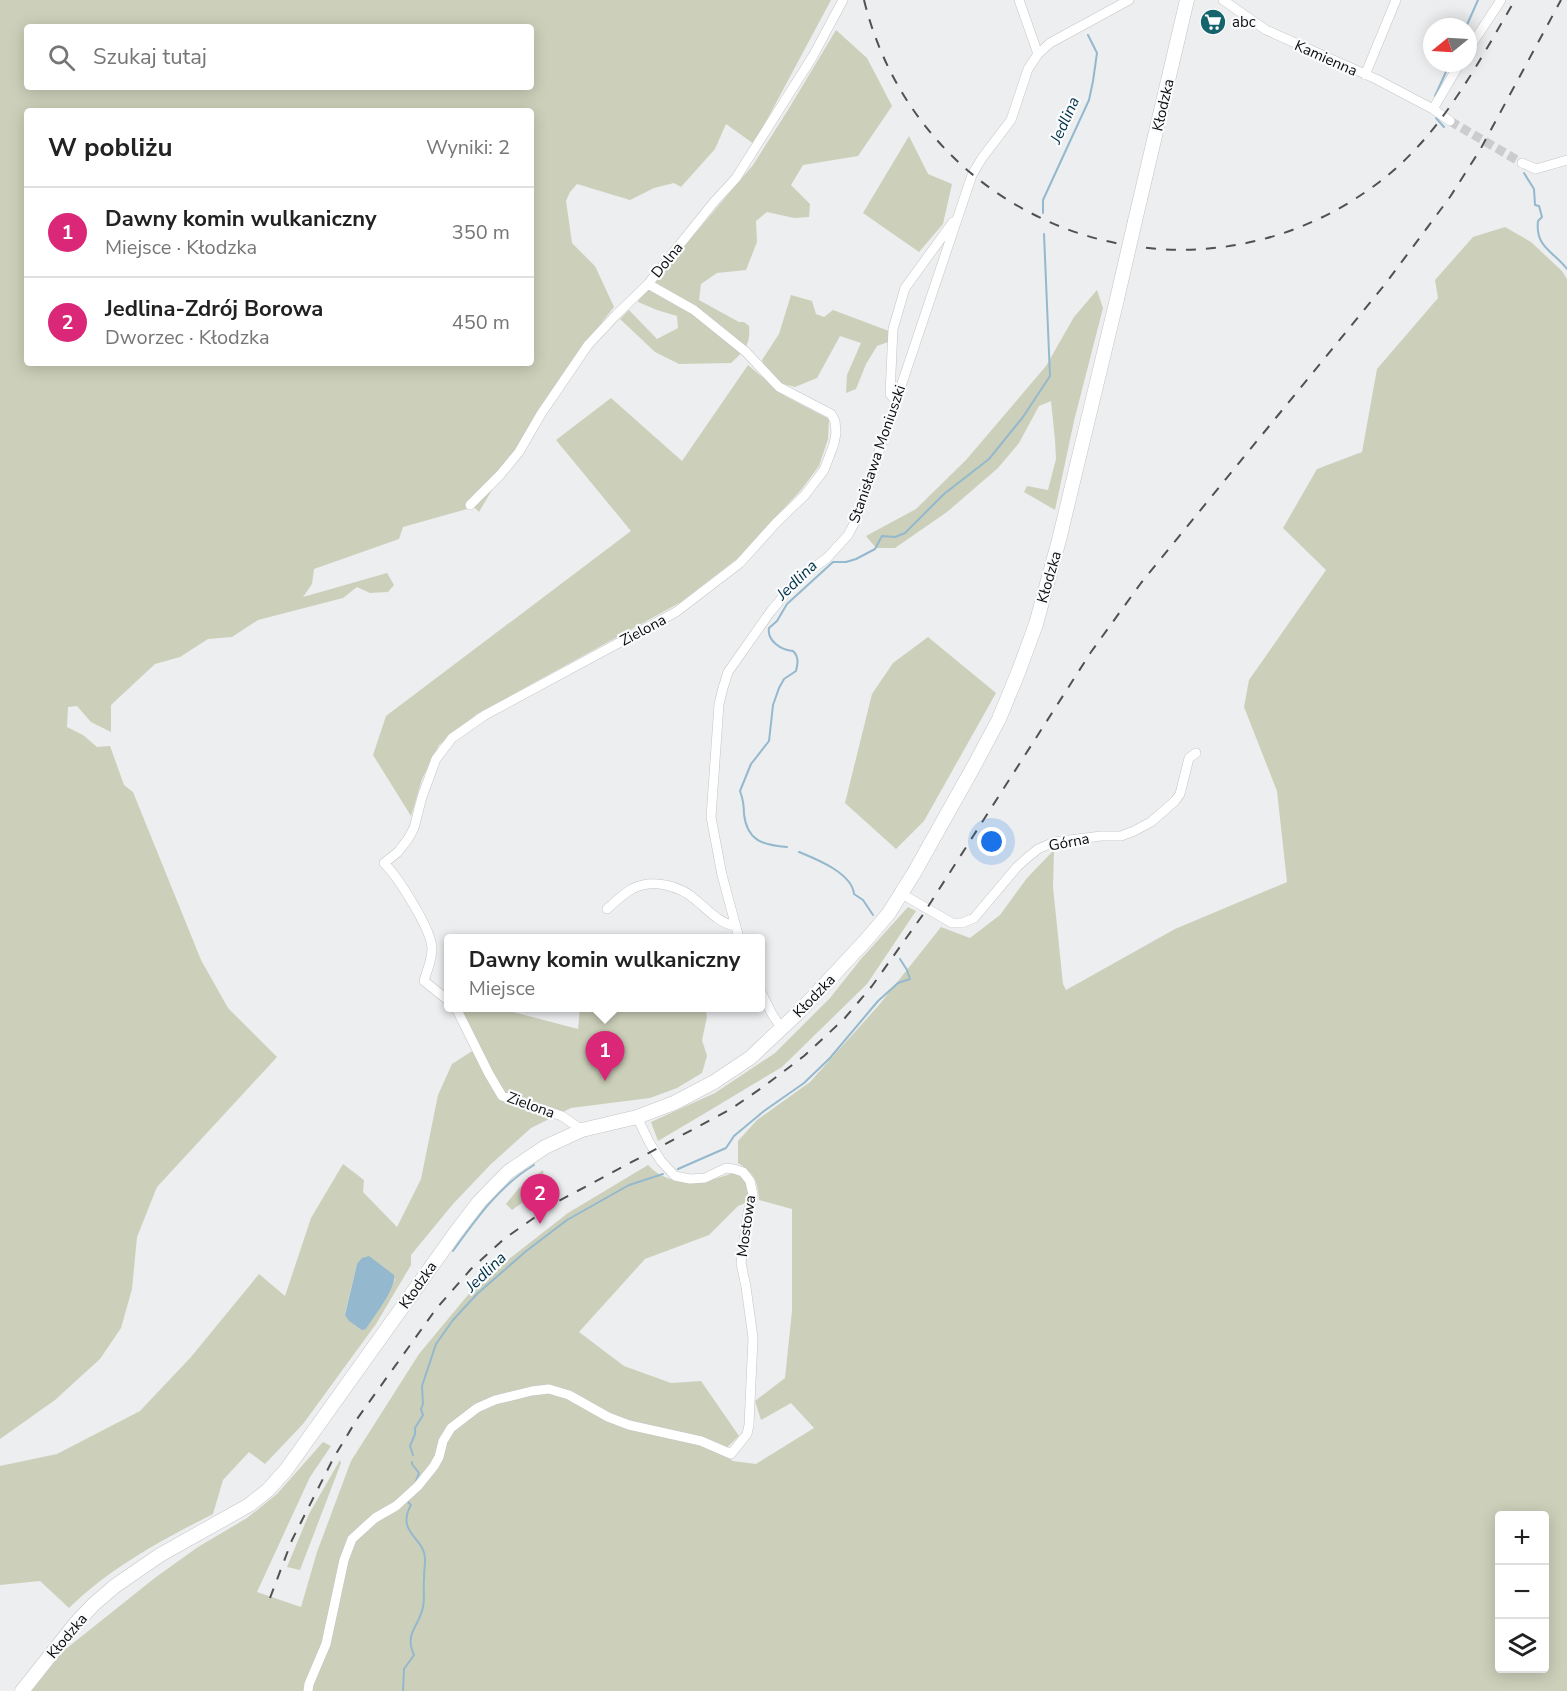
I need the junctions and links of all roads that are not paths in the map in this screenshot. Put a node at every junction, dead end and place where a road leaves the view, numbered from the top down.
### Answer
1 (843, 0) edge
2 (1019, 0) edge
3 (1129, 0) edge
4 (1187, 0) edge
5 (1223, 0) edge
6 (1396, 0) edge
7 (1501, 0) edge
8 (1477, 37) edge
9 (1038, 54) junction
10 (1455, 72) edge
11 (1365, 75) junction
12 (1433, 110) junction
13 (1450, 121) tunnel mouth
14 (1567, 160) edge
15 (1522, 163) tunnel mouth
16 (958, 216) junction
17 (648, 284) junction
18 (896, 401) junction
19 (470, 505) dead end
20 (1196, 753) dead end
21 (902, 894) junction
22 (607, 909) dead end
23 (735, 926) junction
24 (737, 934) edge
25 (444, 997) edge
26 (765, 1000) edge
27 (458, 1012) edge
28 (782, 1029) junction
29 (637, 1117) junction
30 (582, 1130) junction
31 (22, 1691) edge
32 (308, 1691) edge

1 - 17 street, Dolna
2 - 9 street
3 - 9 street, Stanisława Moniuszki
4 - 21 main road, Kłodzka, bridge
5 - 11 street, Kamienna
6 - 11 street
7 - 8 street
9 - 16 street, Stanisława Moniuszki
10 - 12 street
11 - 12 street, Kamienna
12 - 13 street, Kamienna
14 - 15 street
16 - 18 street, Stanisława Moniuszki
16 - 18 street
17 - 19 street, Dolna
17 - 25 street, Zielona
18 - 23 street, Stanisława Moniuszki
20 - 21 street, Górna
21 - 28 main road, Kłodzka
22 - 23 street
23 - 24 street, Stanisława Moniuszki
26 - 28 street
27 - 30 street, Zielona
28 - 29 main road, Kłodzka
29 - 30 main road, Kłodzka
29 - 32 street, Mostowa
30 - 31 main road, Kłodzka

